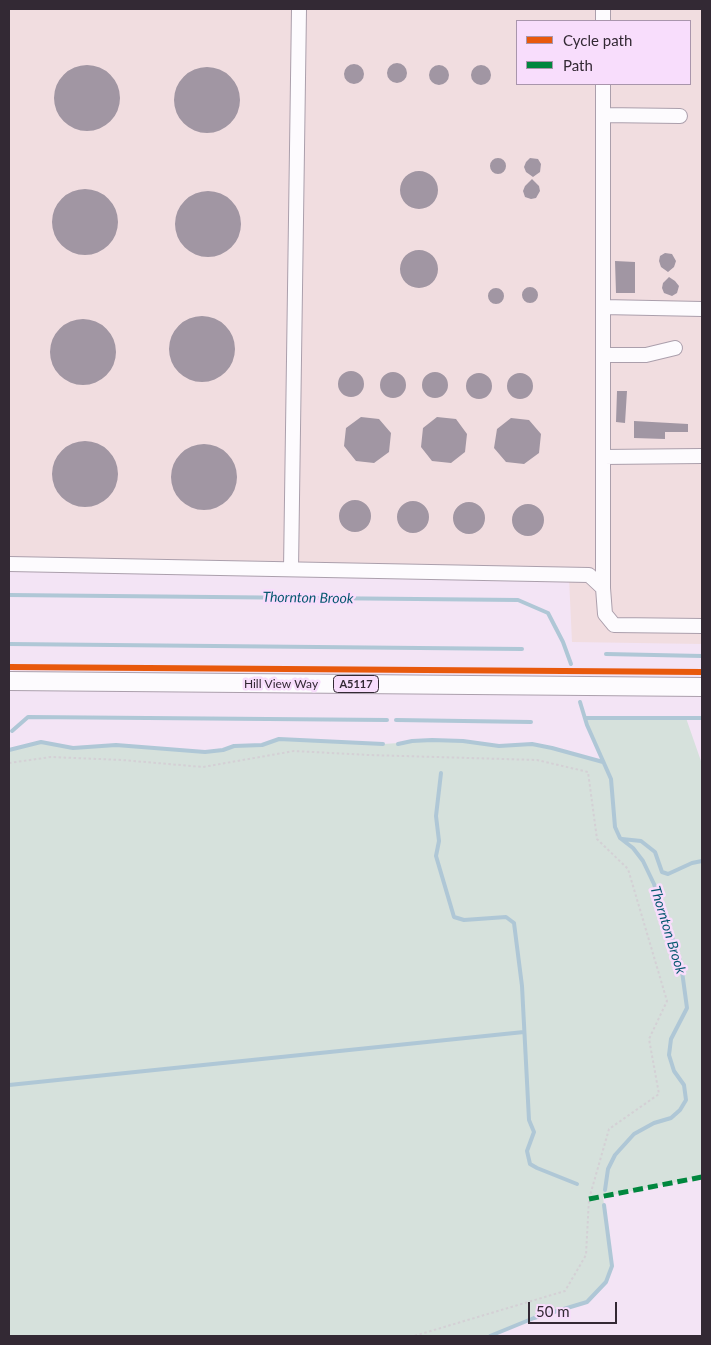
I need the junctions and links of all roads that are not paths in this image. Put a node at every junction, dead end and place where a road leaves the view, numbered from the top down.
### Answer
1 (299, 9) edge
2 (603, 85) edge
3 (603, 115) junction
4 (680, 116) dead end
5 (603, 307) junction
6 (702, 309) edge
7 (675, 348) dead end
8 (603, 356) junction
9 (702, 456) edge
10 (603, 457) junction
11 (9, 564) edge
12 (291, 569) junction
13 (603, 588) junction
14 (702, 626) edge
15 (9, 681) edge
16 (702, 687) edge

1 - 12 lane
2 - 3 lane
3 - 4 lane
3 - 5 lane
5 - 6 lane
5 - 8 lane
7 - 8 lane
8 - 10 lane
9 - 10 lane
10 - 13 lane
11 - 12 lane
12 - 13 lane
13 - 14 lane
15 - 16 main road, Hill View Way / A5117

